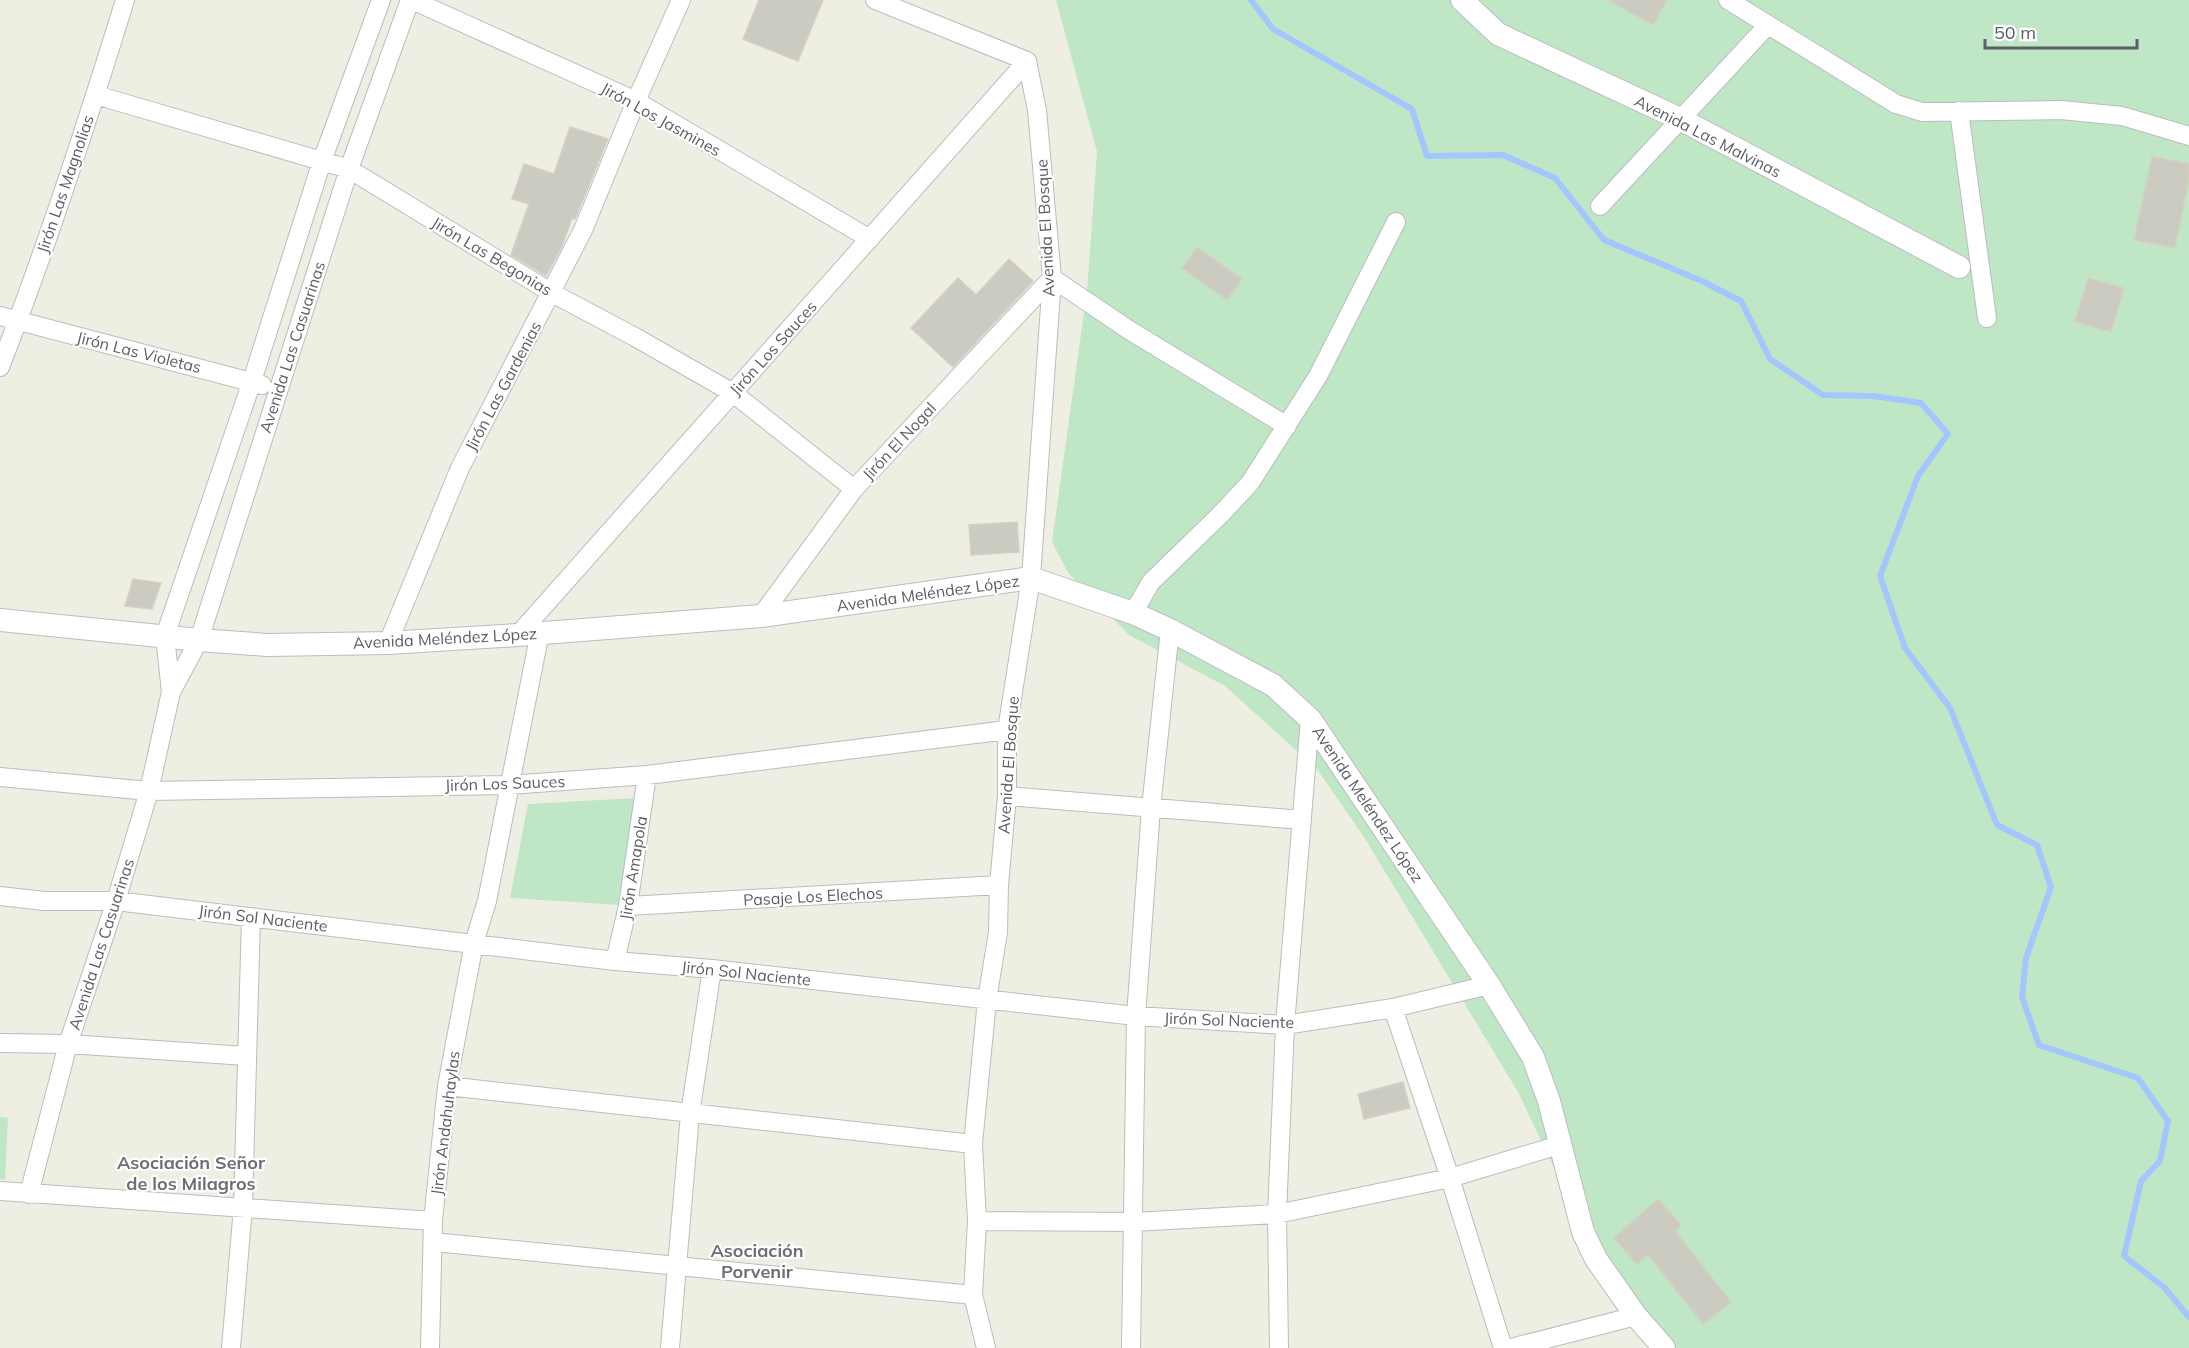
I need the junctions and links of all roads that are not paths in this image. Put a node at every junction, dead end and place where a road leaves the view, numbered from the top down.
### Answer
1 (125, 0) edge
2 (381, 0) edge
3 (411, 0) edge
4 (681, 0) edge
5 (875, 0) edge
6 (1462, 0) edge
7 (1728, 0) edge
8 (1767, 26) junction
9 (1028, 61) junction
10 (96, 95) junction
11 (636, 101) junction
12 (1959, 111) junction
13 (1680, 119) junction
14 (2189, 136) edge
15 (322, 162) junction
16 (349, 170) junction
17 (1600, 206) dead end
18 (1396, 222) dead end
19 (870, 239) junction
20 (1959, 267) dead end
21 (1052, 278) junction
22 (552, 293) junction
23 (0, 316) edge
24 (1987, 318) dead end
25 (18, 321) junction
26 (0, 367) edge
27 (252, 381) junction
28 (278, 390) junction
29 (733, 393) junction
30 (1287, 426) junction
31 (854, 489) junction
32 (1031, 578) junction
33 (1133, 613) junction
34 (761, 616) junction
35 (0, 620) edge
36 (1170, 630) junction
37 (529, 634) junction
38 (165, 636) junction
39 (199, 640) junction
40 (388, 643) junction
41 (171, 692) junction
42 (1310, 719) junction
43 (1007, 730) junction
44 (647, 775) junction
45 (0, 777) edge
46 (509, 785) junction
47 (149, 791) junction
48 (1007, 796) junction
49 (1151, 808) junction
50 (1302, 820) junction
51 (999, 885) junction
52 (0, 896) edge
53 (116, 901) junction
54 (628, 906) junction
55 (252, 917) junction
56 (474, 943) junction
57 (615, 961) junction
58 (712, 969) junction
59 (1489, 985) junction
60 (987, 1000) junction
61 (1393, 1008) junction
62 (1136, 1016) junction
63 (1285, 1025) junction
64 (0, 1043) edge
65 (68, 1044) junction
66 (246, 1056) junction
67 (447, 1086) junction
68 (690, 1114) junction
69 (973, 1144) junction
70 (1559, 1145) junction
71 (1450, 1178) junction
72 (0, 1191) edge
73 (29, 1194) junction
74 (243, 1207) junction
75 (1277, 1214) junction
76 (433, 1221) junction
77 (976, 1221) junction
78 (1134, 1222) junction
79 (434, 1242) junction
80 (676, 1266) junction
81 (973, 1296) junction
82 (1636, 1316) junction
83 (231, 1348) edge
84 (430, 1348) edge
85 (670, 1348) edge
86 (986, 1348) edge
87 (1131, 1348) edge
88 (1279, 1348) edge
89 (1503, 1348) edge
90 (1511, 1348) edge
91 (1664, 1348) edge

1 - 10 street, Jirón Las Magnolias
2 - 15 street, Avenida Las Casuarinas
3 - 11 street, Jirón Los Jasmines
3 - 16 street, Avenida Las Casuarinas
4 - 11 street, Jirón Las Gardenias
5 - 9 street
6 - 13 street, Avenida Las Malvinas
7 - 8 street
8 - 12 street
8 - 13 street
9 - 19 street, Jirón Los Sauces
9 - 21 street, Avenida El Bosque
10 - 15 street, Jirón Las Begonias
10 - 25 street, Jirón Las Magnolias
11 - 19 street, Jirón Los Jasmines
11 - 22 street, Jirón Las Gardenias
12 - 14 street
12 - 24 street
13 - 17 street
13 - 20 street, Avenida Las Malvinas
15 - 16 street, Jirón Las Begonias
15 - 27 street, Avenida Las Casuarinas
16 - 22 street, Jirón Las Begonias
16 - 28 street, Avenida Las Casuarinas
18 - 30 street
19 - 29 street, Jirón Los Sauces
21 - 30 street
21 - 31 street, Jirón El Nogal
21 - 32 street, Avenida El Bosque
22 - 29 street, Jirón Las Begonias
22 - 40 street, Jirón Las Gardenias
23 - 25 street, Jirón Las Violetas
25 - 26 street, Jirón Las Magnolias
25 - 27 street, Jirón Las Violetas
27 - 28 street, Jirón Las Violetas
27 - 38 street, Avenida Las Casuarinas
28 - 39 street, Avenida Las Casuarinas
29 - 31 street, Jirón Las Begonias
29 - 37 street, Jirón Los Sauces
30 - 33 street
31 - 34 street, Jirón El Nogal
32 - 33 street, Avenida Meléndez López
32 - 34 street, Avenida Meléndez López
32 - 43 street, Avenida El Bosque
33 - 36 street, Avenida Meléndez López
34 - 37 street, Avenida Meléndez López
35 - 38 street, Avenida Meléndez López
36 - 42 street, Avenida Meléndez López
36 - 49 street
37 - 40 street, Avenida Meléndez López
37 - 46 street
38 - 39 street, Avenida Meléndez López
38 - 41 street, Avenida Las Casuarinas
39 - 40 street, Avenida Meléndez López
39 - 41 street, Avenida Las Casuarinas
41 - 47 street, Avenida Las Casuarinas
42 - 50 street
42 - 59 street, Avenida Meléndez López
43 - 44 street, Jirón Los Sauces
43 - 48 street, Avenida El Bosque
44 - 46 street, Jirón Los Sauces
44 - 54 street, Jirón Amapola
45 - 47 street, Jirón Los Sauces
46 - 47 street, Jirón Los Sauces
46 - 56 street, Jirón Andahuhaylas
47 - 53 street, Avenida Las Casuarinas
48 - 49 street
48 - 51 street, Avenida El Bosque
49 - 50 street
49 - 62 street
50 - 63 street
51 - 54 street, Pasaje Los Elechos
51 - 60 street, Avenida El Bosque
52 - 53 street, Jirón Sol Naciente
53 - 55 street, Jirón Sol Naciente
53 - 65 street, Avenida Las Casuarinas
54 - 57 street, Jirón Amapola
55 - 56 street, Jirón Sol Naciente
55 - 66 street
56 - 57 street, Jirón Sol Naciente
56 - 67 street, Jirón Andahuhaylas
57 - 58 street, Jirón Sol Naciente
58 - 60 street, Jirón Sol Naciente
58 - 68 street
59 - 61 street, Jirón Sol Naciente
59 - 70 street, Avenida Meléndez López
60 - 62 street, Jirón Sol Naciente
60 - 69 street, Avenida El Bosque
61 - 63 street, Jirón Sol Naciente
61 - 71 street
62 - 63 street, Jirón Sol Naciente
62 - 78 street
63 - 75 street
64 - 65 street
65 - 66 street
65 - 73 street, Avenida Las Casuarinas
66 - 74 street
67 - 68 street
67 - 76 street, Jirón Andahuhaylas
68 - 69 street
68 - 80 street
69 - 77 street, Avenida El Bosque
70 - 71 street
70 - 82 street, Avenida Meléndez López
71 - 75 street
71 - 89 street
72 - 73 street
73 - 74 street
74 - 76 street
74 - 83 street
75 - 78 street
75 - 88 street
76 - 79 street, Jirón Andahuhaylas
77 - 78 street
77 - 81 street, Avenida El Bosque
78 - 87 street
79 - 80 street
79 - 84 street, Jirón Andahuhaylas
80 - 81 street
80 - 85 street
81 - 86 street, Avenida El Bosque
82 - 90 street
82 - 91 street, Avenida Meléndez López

